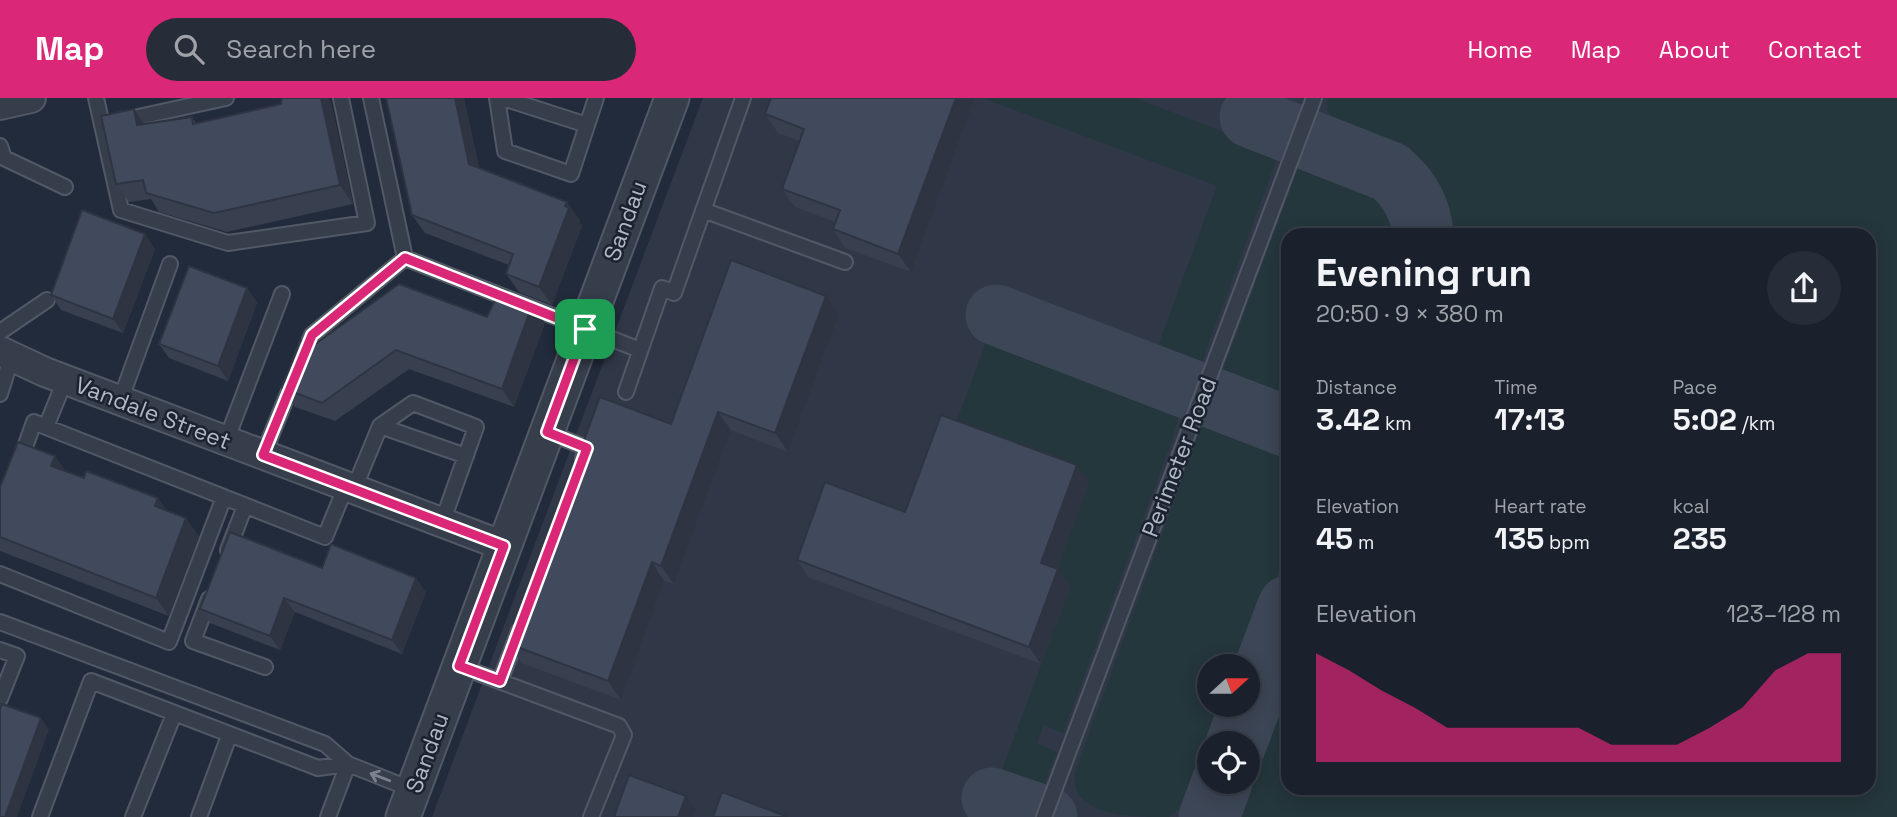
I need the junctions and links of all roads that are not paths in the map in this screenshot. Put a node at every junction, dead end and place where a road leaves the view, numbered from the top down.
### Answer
1 (31, 98) edge
2 (96, 98) edge
3 (226, 98) edge
4 (341, 98) edge
5 (371, 98) edge
6 (496, 98) edge
7 (503, 98) edge
8 (596, 98) edge
9 (671, 98) edge
10 (743, 98) edge
11 (1314, 98) edge
12 (0, 105) edge
13 (102, 125) junction
14 (587, 125) junction
15 (0, 146) edge
16 (65, 187) dead end
17 (703, 210) junction
18 (405, 258) junction
19 (845, 262) dead end
20 (170, 264) dead end
21 (282, 294) dead end
22 (47, 300) dead end
23 (585, 329) junction
24 (4, 346) edge
25 (640, 349) junction
26 (65, 380) junction
27 (626, 392) dead end
28 (0, 394) edge
29 (120, 401) junction
30 (380, 426) junction
31 (46, 427) junction
32 (547, 432) junction
33 (226, 441) junction
34 (263, 455) junction
35 (466, 456) junction
36 (578, 474) edge
37 (13, 480) edge
38 (350, 488) junction
39 (224, 497) junction
40 (245, 506) junction
41 (442, 523) junction
42 (504, 546) junction
43 (0, 574) edge
44 (524, 616) edge
45 (0, 622) edge
46 (0, 650) edge
47 (459, 666) junction
48 (265, 667) dead end
49 (500, 681) junction
50 (0, 699) edge
51 (174, 714) junction
52 (229, 736) junction
53 (348, 764) junction
54 (408, 803) edge
55 (40, 817) edge
56 (134, 817) edge
57 (199, 817) edge
58 (328, 817) edge
59 (591, 817) edge
60 (1044, 817) edge

1 - 12 street
2 - 13 lane
3 - 13 lane
4 - 13 lane
5 - 18 lane
6 - 14 lane
7 - 14 lane
8 - 14 lane
9 - 23 street, Sandau
10 - 17 lane
11 - 60 lane, Perimeter Road
15 - 16 lane
17 - 19 lane
17 - 25 lane
18 - 23 lane
18 - 34 lane
20 - 29 lane
21 - 33 lane
22 - 24 lane
23 - 25 lane
23 - 32 street, Sandau
24 - 26 street, Vandale Street
24 - 28 lane
25 - 27 lane
26 - 29 street, Vandale Street
26 - 31 lane
29 - 33 street, Vandale Street
30 - 35 lane
30 - 35 lane
30 - 38 lane
31 - 37 lane
31 - 39 lane
32 - 36 lane
32 - 42 street, Sandau
33 - 34 street, Vandale Street
34 - 38 street, Vandale Street
35 - 41 lane
38 - 40 lane
38 - 41 street, Vandale Street
39 - 40 lane
39 - 43 lane
40 - 48 lane
41 - 42 street, Vandale Street
42 - 47 street, Sandau
44 - 49 lane
45 - 53 lane
46 - 50 lane
47 - 49 lane
47 - 54 street, Sandau
49 - 59 lane
51 - 52 lane
51 - 55 lane
51 - 56 lane
52 - 53 lane
52 - 57 lane
54 -> 53 lane
53 - 58 lane

